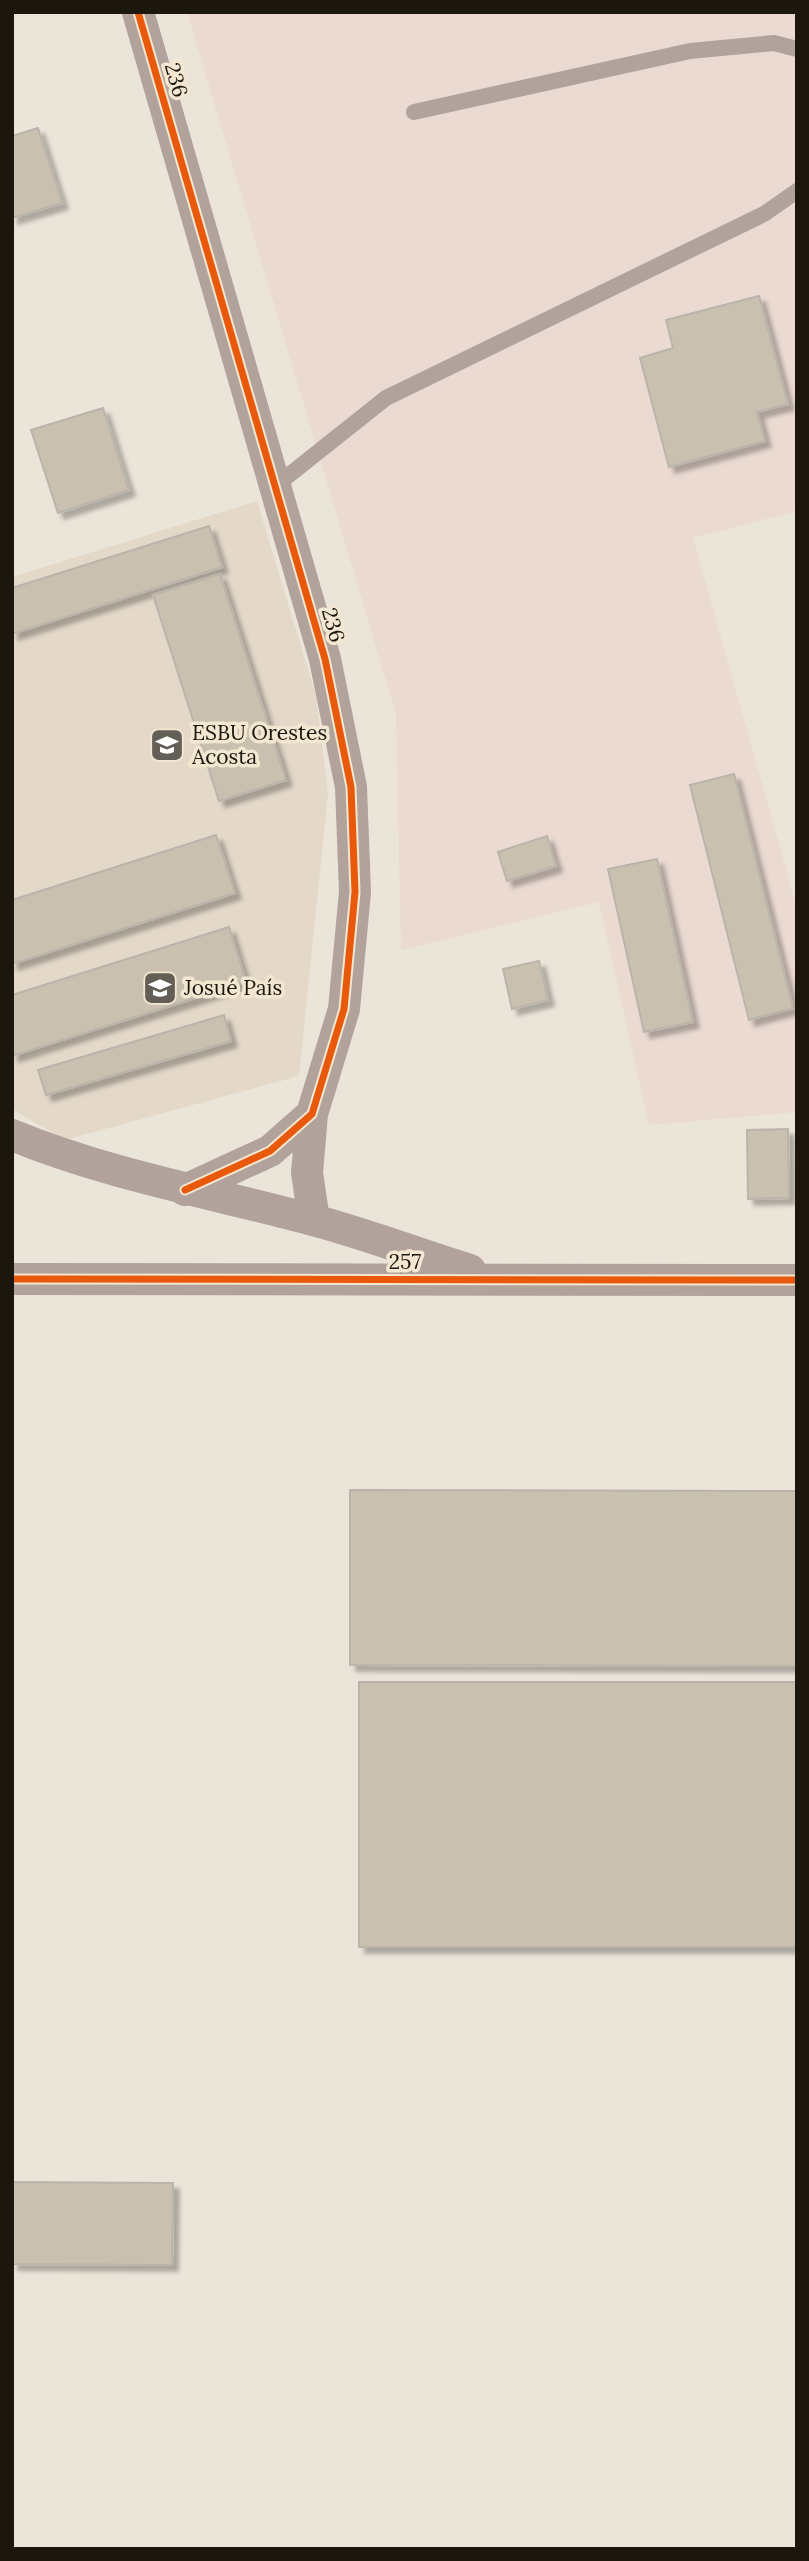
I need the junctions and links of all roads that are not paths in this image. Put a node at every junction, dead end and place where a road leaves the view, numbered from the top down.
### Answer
1 (138, 12) edge
2 (797, 49) edge
3 (414, 112) dead end
4 (797, 191) edge
5 (275, 487) junction
6 (312, 1114) junction
7 (12, 1135) edge
8 (185, 1190) junction
9 (314, 1220) junction
10 (12, 1279) edge
11 (499, 1280) junction
12 (797, 1280) edge

1 - 5 street, 236
2 - 3 lane
4 - 5 lane
5 - 6 street, 236
6 - 8 street
6 - 9 street, 236
7 - 8 street, 257
8 - 9 street, 257
9 - 11 street, 257
10 - 11 street, 257
11 - 12 street, 257

